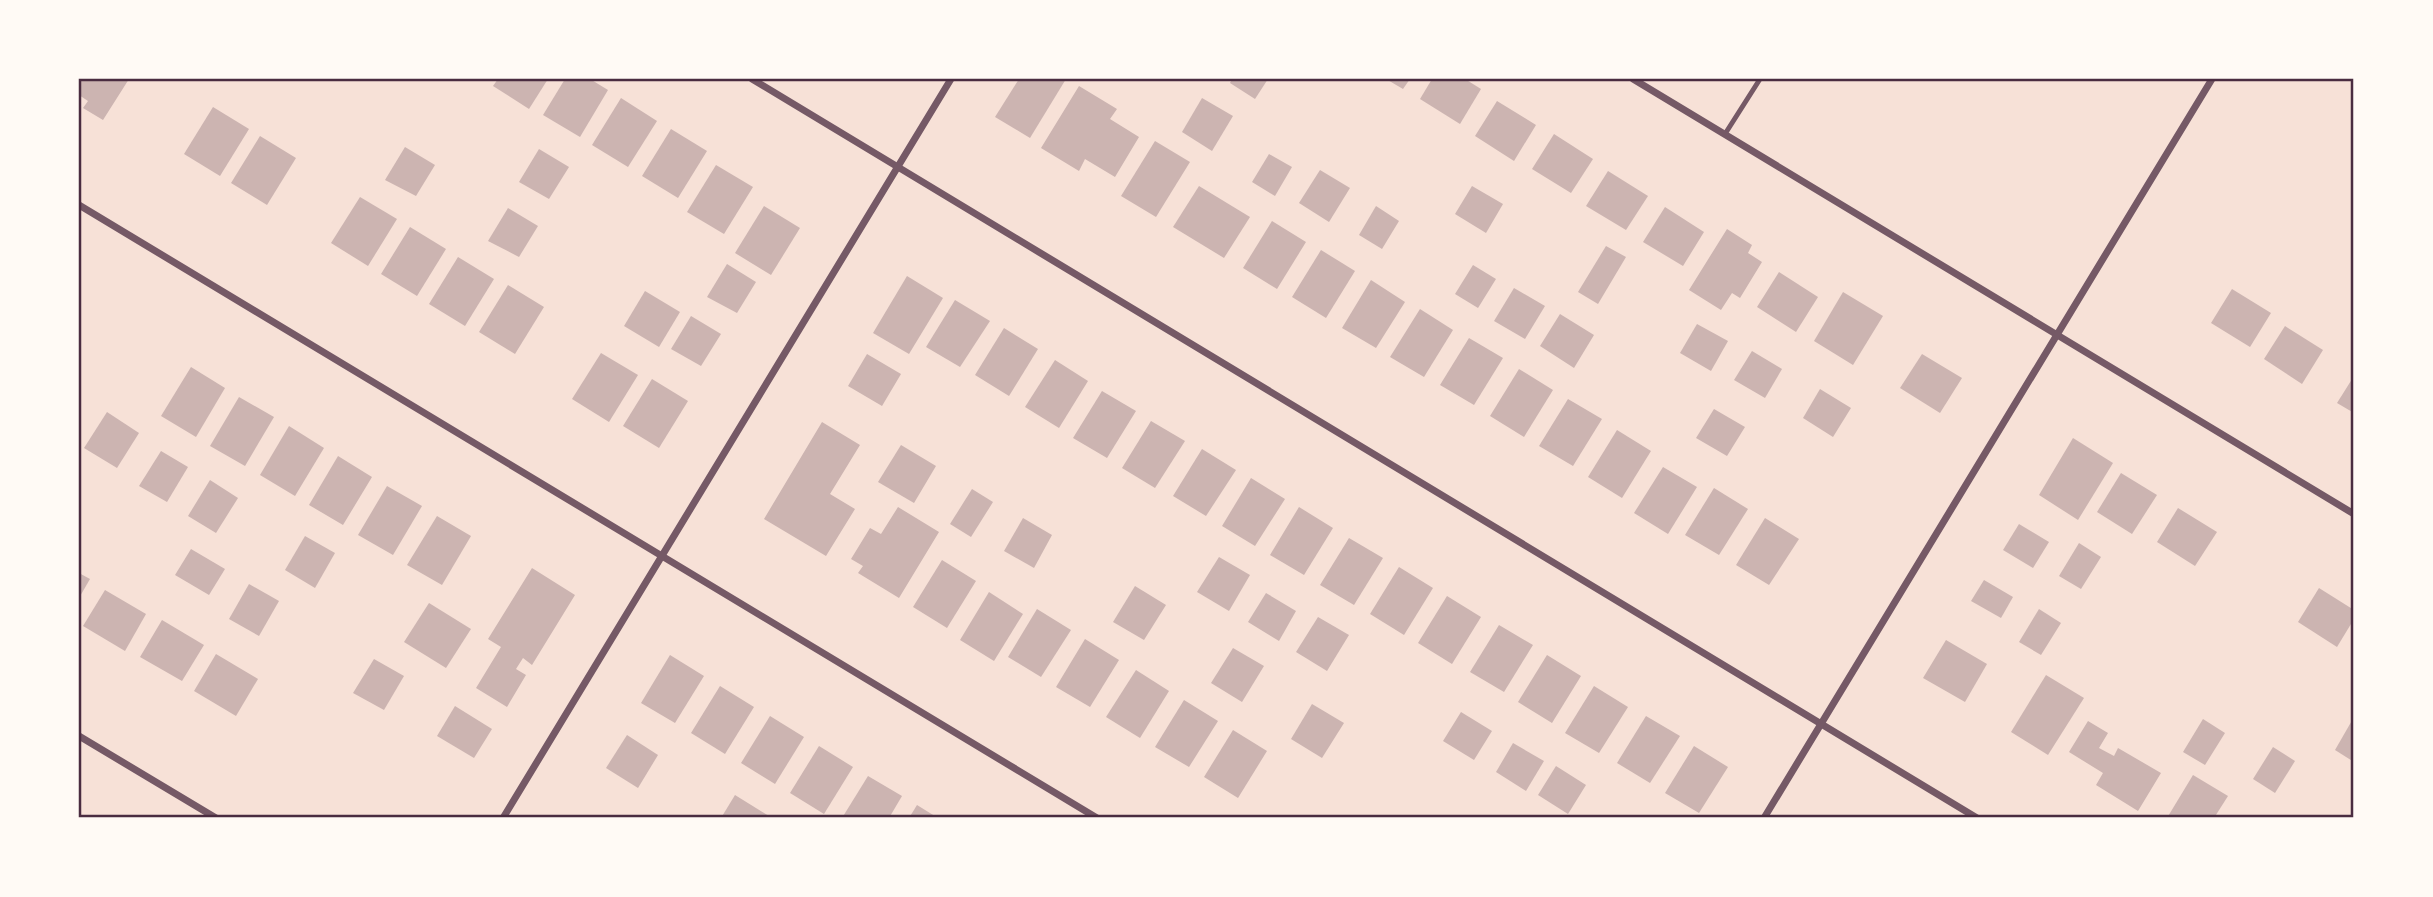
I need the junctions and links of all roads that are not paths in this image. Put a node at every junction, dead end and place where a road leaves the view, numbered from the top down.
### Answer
1 (752, 79) edge
2 (951, 79) edge
3 (1633, 79) edge
4 (1760, 79) edge
5 (2211, 79) edge
6 (1725, 134) junction
7 (898, 167) junction
8 (79, 205) edge
9 (2057, 334) junction
10 (2354, 514) edge
11 (662, 556) junction
12 (1821, 724) junction
13 (79, 736) edge
14 (216, 818) edge
15 (503, 818) edge
16 (1097, 818) edge
17 (1764, 818) edge
18 (1977, 818) edge

1 - 7 street
2 - 7 street
3 - 6 street
4 - 6 lane
5 - 9 street
6 - 9 street
7 - 11 street
7 - 12 street
8 - 11 street
9 - 10 street
9 - 12 street
11 - 15 street
11 - 16 street
12 - 17 street
12 - 18 street
13 - 14 street

